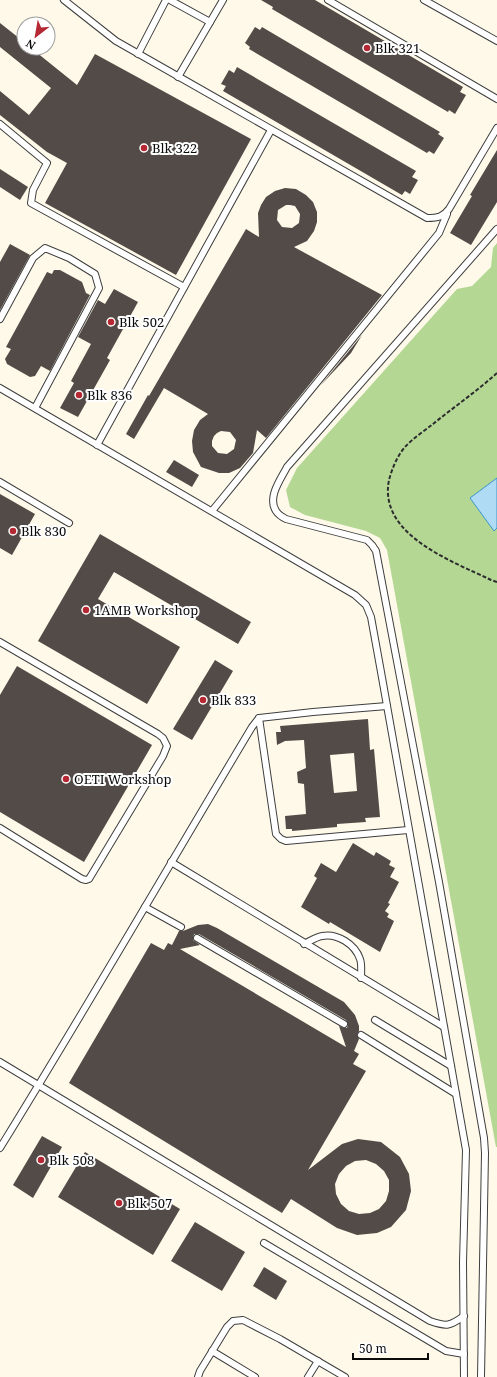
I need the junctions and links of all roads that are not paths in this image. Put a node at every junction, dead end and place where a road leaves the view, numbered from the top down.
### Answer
1 (64, 0) edge
2 (166, 0) edge
3 (170, 0) edge
4 (223, 0) edge
5 (328, 0) edge
6 (424, 0) edge
7 (210, 22) junction
8 (497, 41) edge
9 (138, 54) junction
10 (178, 77) junction
11 (497, 99) edge
12 (0, 124) edge
13 (497, 128) edge
14 (271, 130) junction
15 (449, 209) junction
16 (497, 229) edge
17 (184, 287) junction
18 (0, 319) edge
19 (0, 388) edge
20 (35, 408) junction
21 (97, 445) junction
22 (0, 482) edge
23 (212, 511) junction
24 (69, 523) dead end
25 (0, 642) edge
26 (387, 706) junction
27 (259, 718) junction
28 (0, 828) edge
29 (408, 830) junction
30 (170, 862) junction
31 (145, 906) junction
32 (181, 927) dead end
33 (198, 938) dead end
34 (304, 944) junction
35 (361, 978) junction
36 (375, 1020) dead end
37 (344, 1024) dead end
38 (444, 1027) junction
39 (361, 1035) dead end
40 (0, 1062) edge
41 (451, 1066) junction
42 (39, 1086) junction
43 (456, 1094) junction
44 (0, 1133) edge
45 (7, 1137) junction
46 (0, 1148) edge
47 (264, 1243) dead end
48 (464, 1316) junction
49 (212, 1351) junction
50 (464, 1354) junction
51 (318, 1361) junction
52 (199, 1374) edge
53 (192, 1377) edge
54 (255, 1377) edge
55 (308, 1377) edge
56 (345, 1377) edge
57 (464, 1377) edge
58 (480, 1377) edge

1 - 9 lane
2 - 9 lane
3 - 7 lane
4 - 7 lane
5 - 11 lane
6 - 8 lane
7 - 10 lane
9 - 10 lane
10 - 14 lane
12 - 17 lane
13 - 15 lane
14 - 15 lane
14 - 17 lane
15 - 23 lane
16 - 58 lane
17 - 21 lane
18 - 20 lane
19 - 20 lane
20 - 21 lane
21 - 23 lane
22 - 24 lane
23 - 26 lane
25 - 28 lane
26 - 27 lane
26 - 29 lane
27 - 29 lane
27 - 30 lane
29 - 38 lane
30 - 31 lane
30 - 34 lane
31 - 32 lane
31 - 42 lane
33 - 37 lane
34 - 35 lane
34 - 35 lane
35 - 38 lane
36 - 41 lane
38 - 41 lane
39 - 43 lane
40 - 42 lane
41 - 43 lane
42 - 45 lane
42 - 48 lane
43 - 48 lane
44 - 45 lane
45 - 46 lane
47 - 50 lane
48 - 50 lane
49 - 51 lane
49 - 52 lane
49 - 54 lane
50 - 57 lane
51 - 55 lane
51 - 56 lane
52 - 53 lane

